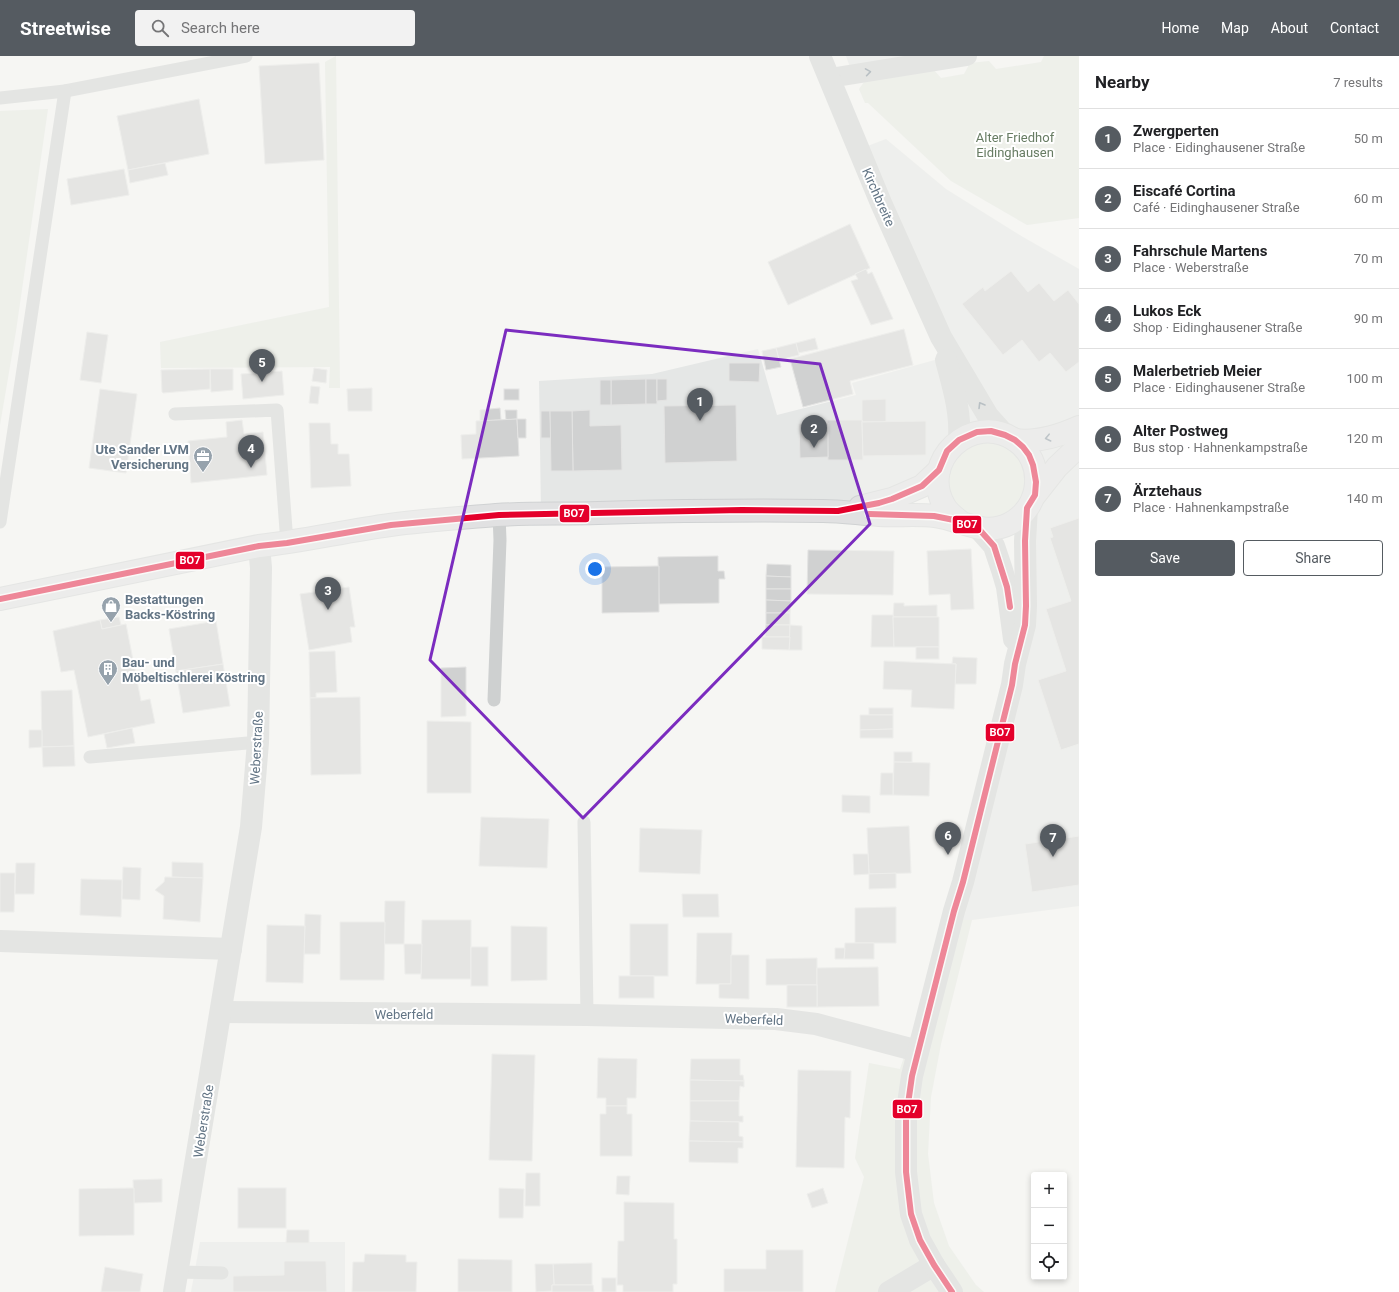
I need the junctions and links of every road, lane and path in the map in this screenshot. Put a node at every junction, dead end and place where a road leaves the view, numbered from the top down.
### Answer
1 (246, 56) edge
2 (820, 56) edge
3 (967, 56) edge
4 (830, 78) junction
5 (65, 91) junction
6 (0, 98) edge
7 (941, 337) junction
8 (175, 414) dead end
9 (1079, 427) edge
10 (1010, 437) junction
11 (959, 440) junction
12 (1079, 446) edge
13 (939, 470) junction
14 (1031, 501) junction
15 (838, 511) junction
16 (499, 515) junction
17 (0, 522) edge
18 (970, 526) junction
19 (287, 543) junction
20 (259, 546) junction
21 (0, 599) edge
22 (1015, 664) junction
23 (494, 700) dead end
24 (258, 742) junction
25 (90, 757) dead end
26 (584, 822) dead end
27 (0, 941) edge
28 (231, 950) junction
29 (221, 1012) junction
30 (587, 1015) junction
31 (918, 1051) junction
32 (934, 1265) junction
33 (222, 1273) dead end
34 (176, 1282) edge
35 (889, 1292) edge
36 (952, 1292) edge

1 - 5 lane
2 - 4 street, Kirchbreite
4 -> 3 street
4 - 7 street, Kirchbreite
5 - 6 lane
5 - 17 lane
10 -> 7 street, Kirchbreite
7 - 11 street, Kirchbreite
8 - 19 lane
9 -> 10 main road
10 - 11 main road
10 - 14 main road
11 - 13 main road
12 - 14 main road
13 - 15 main road
13 - 18 main road
14 - 18 main road
14 - 22 street
15 - 16 main road
15 - 18 main road
16 - 19 main road
16 - 23 lane
18 - 22 street
19 - 20 main road
20 - 21 main road
20 - 24 street, Weberstraße
22 - 31 street
24 - 25 lane
24 - 28 street, Weberstraße
26 - 30 lane
27 - 28 street
28 - 29 street, Weberstraße
29 - 30 street, Weberfeld
29 - 34 street, Weberstraße
30 - 31 street, Weberfeld
31 - 32 street
32 - 35 street
32 - 36 street
33 - 34 lane

